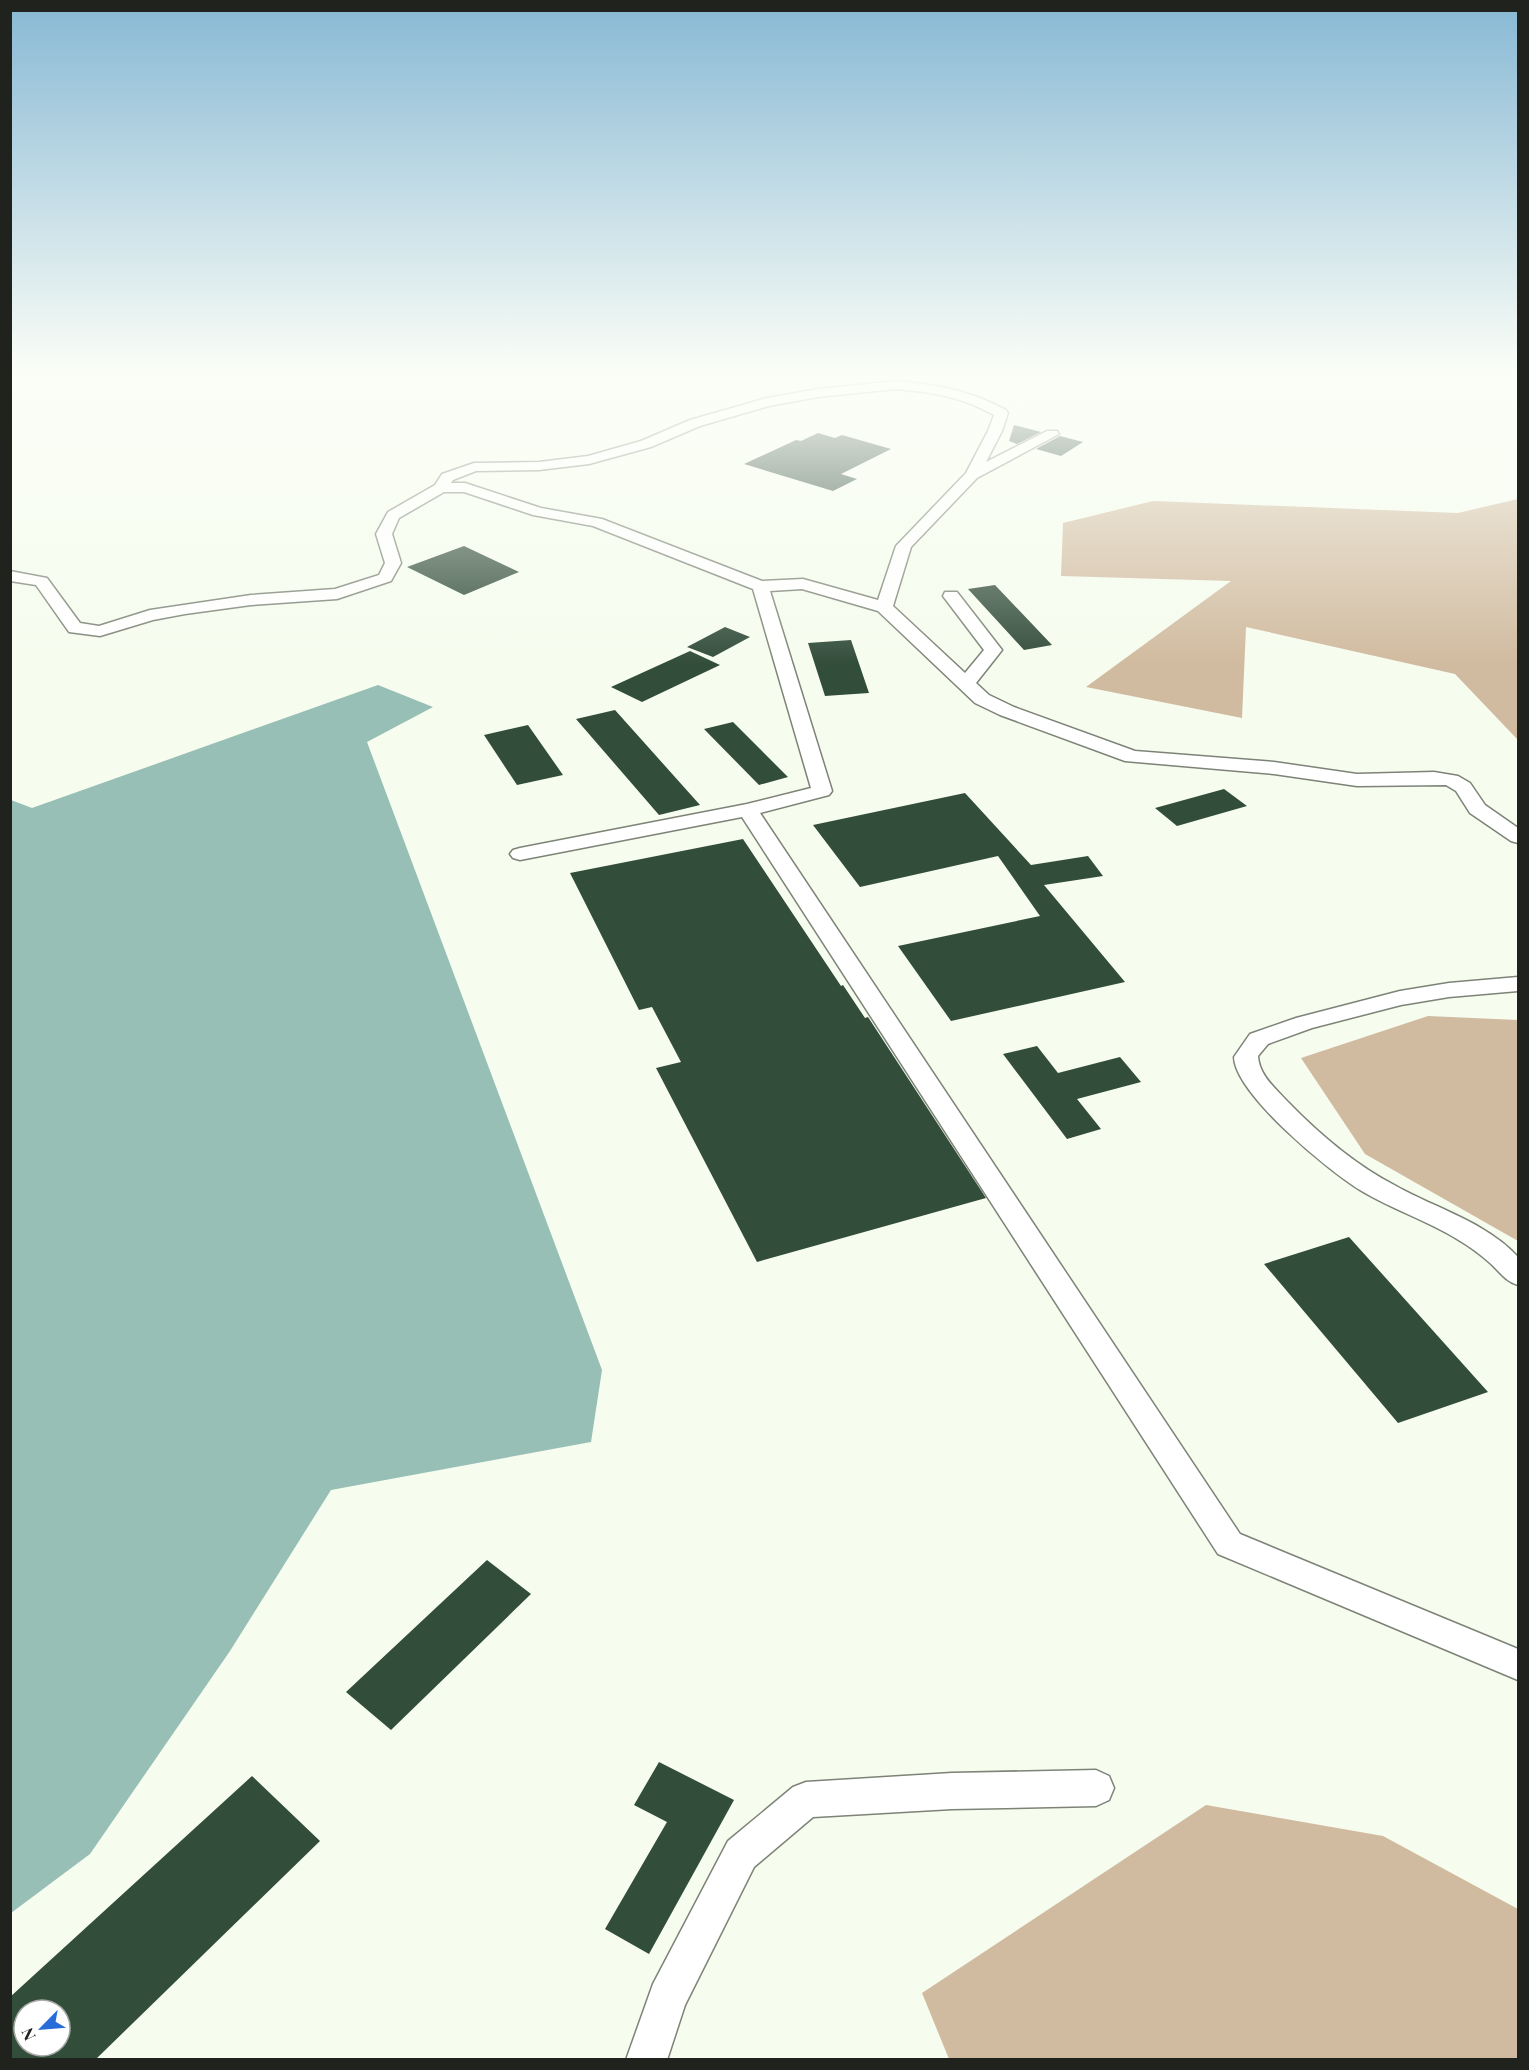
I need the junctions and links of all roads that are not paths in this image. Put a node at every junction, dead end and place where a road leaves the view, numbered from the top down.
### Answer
1 (462, 472) edge
2 (974, 472) edge
3 (979, 472) edge
4 (972, 475) junction
5 (441, 488) junction
6 (10, 576) edge
7 (760, 586) junction
8 (951, 596) dead end
9 (884, 607) junction
10 (964, 685) junction
11 (748, 810) junction
12 (1518, 837) edge
13 (520, 854) dead end
14 (1518, 984) edge
15 (1518, 1275) edge
16 (1518, 1665) edge
17 (1096, 1788) dead end
18 (646, 2060) edge

1 - 5 street
2 - 4 street
3 - 4 street
4 - 9 street
5 - 6 street
5 - 7 street
7 - 9 street
7 - 11 street
8 - 10 street
9 - 10 street
10 - 12 street
11 - 13 street
11 - 16 street
14 - 15 street
17 - 18 street

